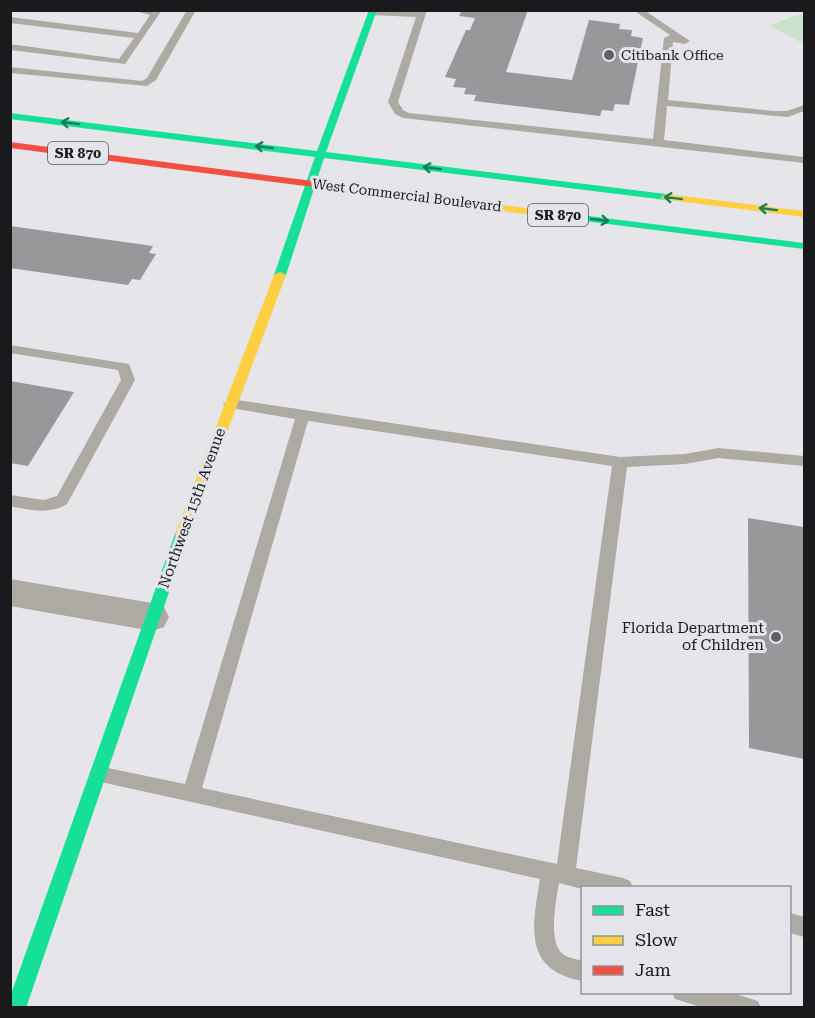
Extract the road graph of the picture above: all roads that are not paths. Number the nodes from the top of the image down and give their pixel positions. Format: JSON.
{"nodes":[{"id":1,"x":16,"y":10,"type":"edge"},
{"id":2,"x":136,"y":10,"type":"edge"},
{"id":3,"x":192,"y":10,"type":"edge"},
{"id":4,"x":637,"y":10,"type":"edge"},
{"id":5,"x":372,"y":11,"type":"edge"},
{"id":6,"x":158,"y":12,"type":"edge"},
{"id":7,"x":422,"y":13,"type":"edge"},
{"id":8,"x":10,"y":18,"type":"edge"},
{"id":9,"x":141,"y":36,"type":"junction"},
{"id":10,"x":10,"y":47,"type":"edge"},
{"id":11,"x":10,"y":70,"type":"edge"},
{"id":12,"x":662,"y":102,"type":"junction"},
{"id":13,"x":804,"y":108,"type":"edge"},
{"id":14,"x":10,"y":116,"type":"edge"},
{"id":15,"x":658,"y":143,"type":"junction"},
{"id":16,"x":10,"y":145,"type":"edge"},
{"id":17,"x":322,"y":154,"type":"junction"},
{"id":18,"x":804,"y":160,"type":"edge"},
{"id":19,"x":312,"y":183,"type":"junction"},
{"id":20,"x":804,"y":214,"type":"edge"},
{"id":21,"x":804,"y":246,"type":"edge"},
{"id":22,"x":10,"y":349,"type":"edge"},
{"id":23,"x":230,"y":404,"type":"junction"},
{"id":24,"x":303,"y":415,"type":"junction"},
{"id":25,"x":804,"y":461,"type":"edge"},
{"id":26,"x":620,"y":462,"type":"junction"},
{"id":27,"x":10,"y":500,"type":"edge"},
{"id":28,"x":10,"y":592,"type":"edge"},
{"id":29,"x":152,"y":617,"type":"junction"},
{"id":30,"x":98,"y":774,"type":"junction"},
{"id":31,"x":191,"y":794,"type":"junction"},
{"id":32,"x":558,"y":874,"type":"junction"},
{"id":33,"x":614,"y":886,"type":"edge"},
{"id":34,"x":581,"y":971,"type":"edge"},
{"id":35,"x":687,"y":994,"type":"edge"},
{"id":36,"x":16,"y":1008,"type":"edge"},
{"id":37,"x":751,"y":1008,"type":"edge"}],
"edges":[{"from":1,"to":8,"type":"lane"},
{"from":2,"to":6,"type":"lane"},
{"from":3,"to":11,"type":"lane"},
{"from":4,"to":12,"type":"lane"},
{"from":5,"to":7,"type":"lane"},
{"from":5,"to":17,"type":"main road","name":"Northwest 15th Avenue"},
{"from":6,"to":9,"type":"lane"},
{"from":7,"to":15,"type":"lane"},
{"from":8,"to":9,"type":"lane"},
{"from":9,"to":10,"type":"lane"},
{"from":12,"to":13,"type":"lane"},
{"from":12,"to":15,"type":"lane"},
{"from":17,"to":14,"type":"main road","name":"West Commercial Boulevard","number":"SR 870","one_way":true},
{"from":15,"to":18,"type":"lane"},
{"from":16,"to":19,"type":"main road","name":"West Commercial Boulevard","number":"SR 870"},
{"from":17,"to":19,"type":"main road","name":"Northwest 15th Avenue"},
{"from":20,"to":17,"type":"main road","name":"West Commercial Boulevard","number":"SR 870","one_way":true},
{"from":19,"to":21,"type":"main road","name":"West Commercial Boulevard","number":"SR 870","one_way":true},
{"from":19,"to":23,"type":"main road","name":"Northwest 15th Avenue"},
{"from":22,"to":27,"type":"lane"},
{"from":23,"to":24,"type":"lane"},
{"from":23,"to":29,"type":"main road","name":"Northwest 15th Avenue"},
{"from":24,"to":26,"type":"lane"},
{"from":24,"to":31,"type":"lane"},
{"from":25,"to":26,"type":"lane"},
{"from":26,"to":32,"type":"lane"},
{"from":28,"to":29,"type":"street"},
{"from":29,"to":30,"type":"main road","name":"Northwest 15th Avenue"},
{"from":30,"to":31,"type":"lane"},
{"from":30,"to":36,"type":"main road","name":"Northwest 15th Avenue"},
{"from":31,"to":32,"type":"lane"},
{"from":32,"to":33,"type":"lane"},
{"from":32,"to":34,"type":"lane"},
{"from":35,"to":37,"type":"lane"}]}
